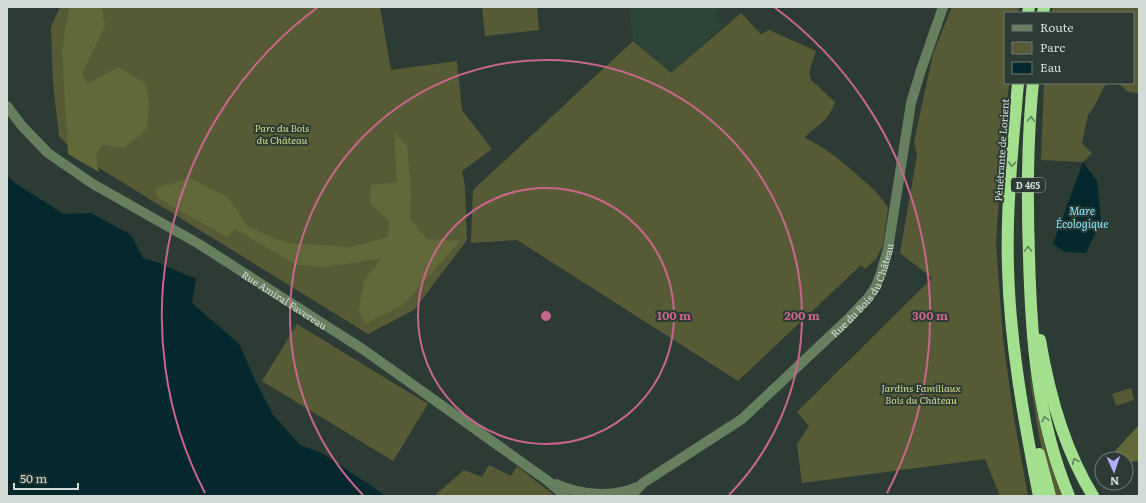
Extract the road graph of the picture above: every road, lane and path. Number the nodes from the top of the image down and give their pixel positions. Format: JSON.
{"nodes":[{"id":1,"x":943,"y":7,"type":"edge"},
{"id":2,"x":1018,"y":84,"type":"edge"},
{"id":3,"x":1033,"y":84,"type":"edge"},
{"id":4,"x":7,"y":106,"type":"edge"},
{"id":5,"x":1008,"y":219,"type":"junction"},
{"id":6,"x":1030,"y":288,"type":"junction"},
{"id":7,"x":548,"y":481,"type":"junction"},
{"id":8,"x":641,"y":485,"type":"junction"},
{"id":9,"x":603,"y":495,"type":"edge"},
{"id":10,"x":565,"y":496,"type":"edge"},
{"id":11,"x":631,"y":496,"type":"edge"},
{"id":12,"x":634,"y":496,"type":"edge"},
{"id":13,"x":1039,"y":496,"type":"edge"},
{"id":14,"x":1050,"y":496,"type":"edge"},
{"id":15,"x":1069,"y":496,"type":"edge"},
{"id":16,"x":1092,"y":496,"type":"edge"}],
"edges":[{"from":1,"to":8,"type":"street","name":"Rue du Bois du Château"},
{"from":2,"to":5,"type":"highway","name":"Pénétrante de Lorient","number":"D 465","one_way":true},
{"from":6,"to":3,"type":"highway","number":"D 465","one_way":true},
{"from":4,"to":7,"type":"street","name":"Rue Amiral Favereau"},
{"from":5,"to":13,"type":"highway"},
{"from":5,"to":14,"type":"highway"},
{"from":15,"to":6,"type":"highway","one_way":true},
{"from":16,"to":6,"type":"highway","one_way":true},
{"from":7,"to":9,"type":"street","name":"Rue du Bois du Château"},
{"from":7,"to":10,"type":"street","name":"Rue Amiral Favereau"},
{"from":8,"to":9,"type":"street","name":"Rue du Bois du Château"},
{"from":8,"to":11,"type":"street","name":"Rue du Bois du Château"},
{"from":8,"to":12,"type":"street","name":"Rue du Bois du Château"}]}
